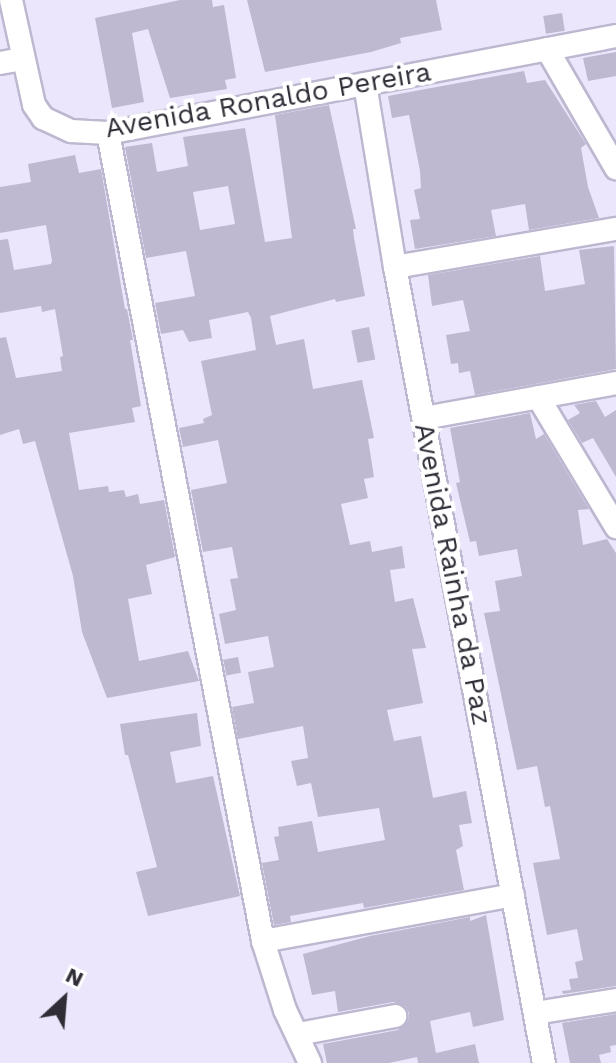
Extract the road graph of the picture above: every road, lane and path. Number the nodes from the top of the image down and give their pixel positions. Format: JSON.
{"nodes":[{"id":1,"x":11,"y":0,"type":"edge"},
{"id":2,"x":616,"y":36,"type":"edge"},
{"id":3,"x":547,"y":49,"type":"junction"},
{"id":4,"x":11,"y":61,"type":"edge"},
{"id":5,"x":365,"y":84,"type":"junction"},
{"id":6,"x":108,"y":133,"type":"junction"},
{"id":7,"x":616,"y":168,"type":"edge"},
{"id":8,"x":616,"y":229,"type":"edge"},
{"id":9,"x":395,"y":267,"type":"junction"},
{"id":10,"x":616,"y":383,"type":"edge"},
{"id":11,"x":538,"y":397,"type":"junction"},
{"id":12,"x":424,"y":418,"type":"junction"},
{"id":13,"x":616,"y":527,"type":"edge"},
{"id":14,"x":513,"y":895,"type":"junction"},
{"id":15,"x":263,"y":941,"type":"junction"},
{"id":16,"x":616,"y":1000,"type":"edge"},
{"id":17,"x":535,"y":1013,"type":"junction"},
{"id":18,"x":395,"y":1016,"type":"dead end"},
{"id":19,"x":298,"y":1034,"type":"junction"},
{"id":20,"x":310,"y":1063,"type":"edge"},
{"id":21,"x":544,"y":1063,"type":"edge"}],
"edges":[{"from":1,"to":4,"type":"street","name":"Avenida Ronaldo Pereira"},
{"from":2,"to":3,"type":"street","name":"Avenida Ronaldo Pereira"},
{"from":3,"to":5,"type":"street","name":"Avenida Ronaldo Pereira"},
{"from":3,"to":7,"type":"street"},
{"from":4,"to":6,"type":"street","name":"Avenida Ronaldo Pereira"},
{"from":5,"to":6,"type":"street","name":"Avenida Ronaldo Pereira"},
{"from":5,"to":9,"type":"street","name":"Avenida Rainha da Paz"},
{"from":6,"to":15,"type":"street"},
{"from":8,"to":9,"type":"street"},
{"from":9,"to":12,"type":"street","name":"Avenida Rainha da Paz"},
{"from":10,"to":11,"type":"street"},
{"from":11,"to":12,"type":"street"},
{"from":11,"to":13,"type":"street"},
{"from":12,"to":14,"type":"street","name":"Avenida Rainha da Paz"},
{"from":14,"to":15,"type":"street"},
{"from":14,"to":17,"type":"street","name":"Avenida Rainha da Paz"},
{"from":15,"to":19,"type":"street"},
{"from":16,"to":17,"type":"street"},
{"from":17,"to":21,"type":"street","name":"Avenida Rainha da Paz"},
{"from":18,"to":19,"type":"street"},
{"from":19,"to":20,"type":"street"}]}
